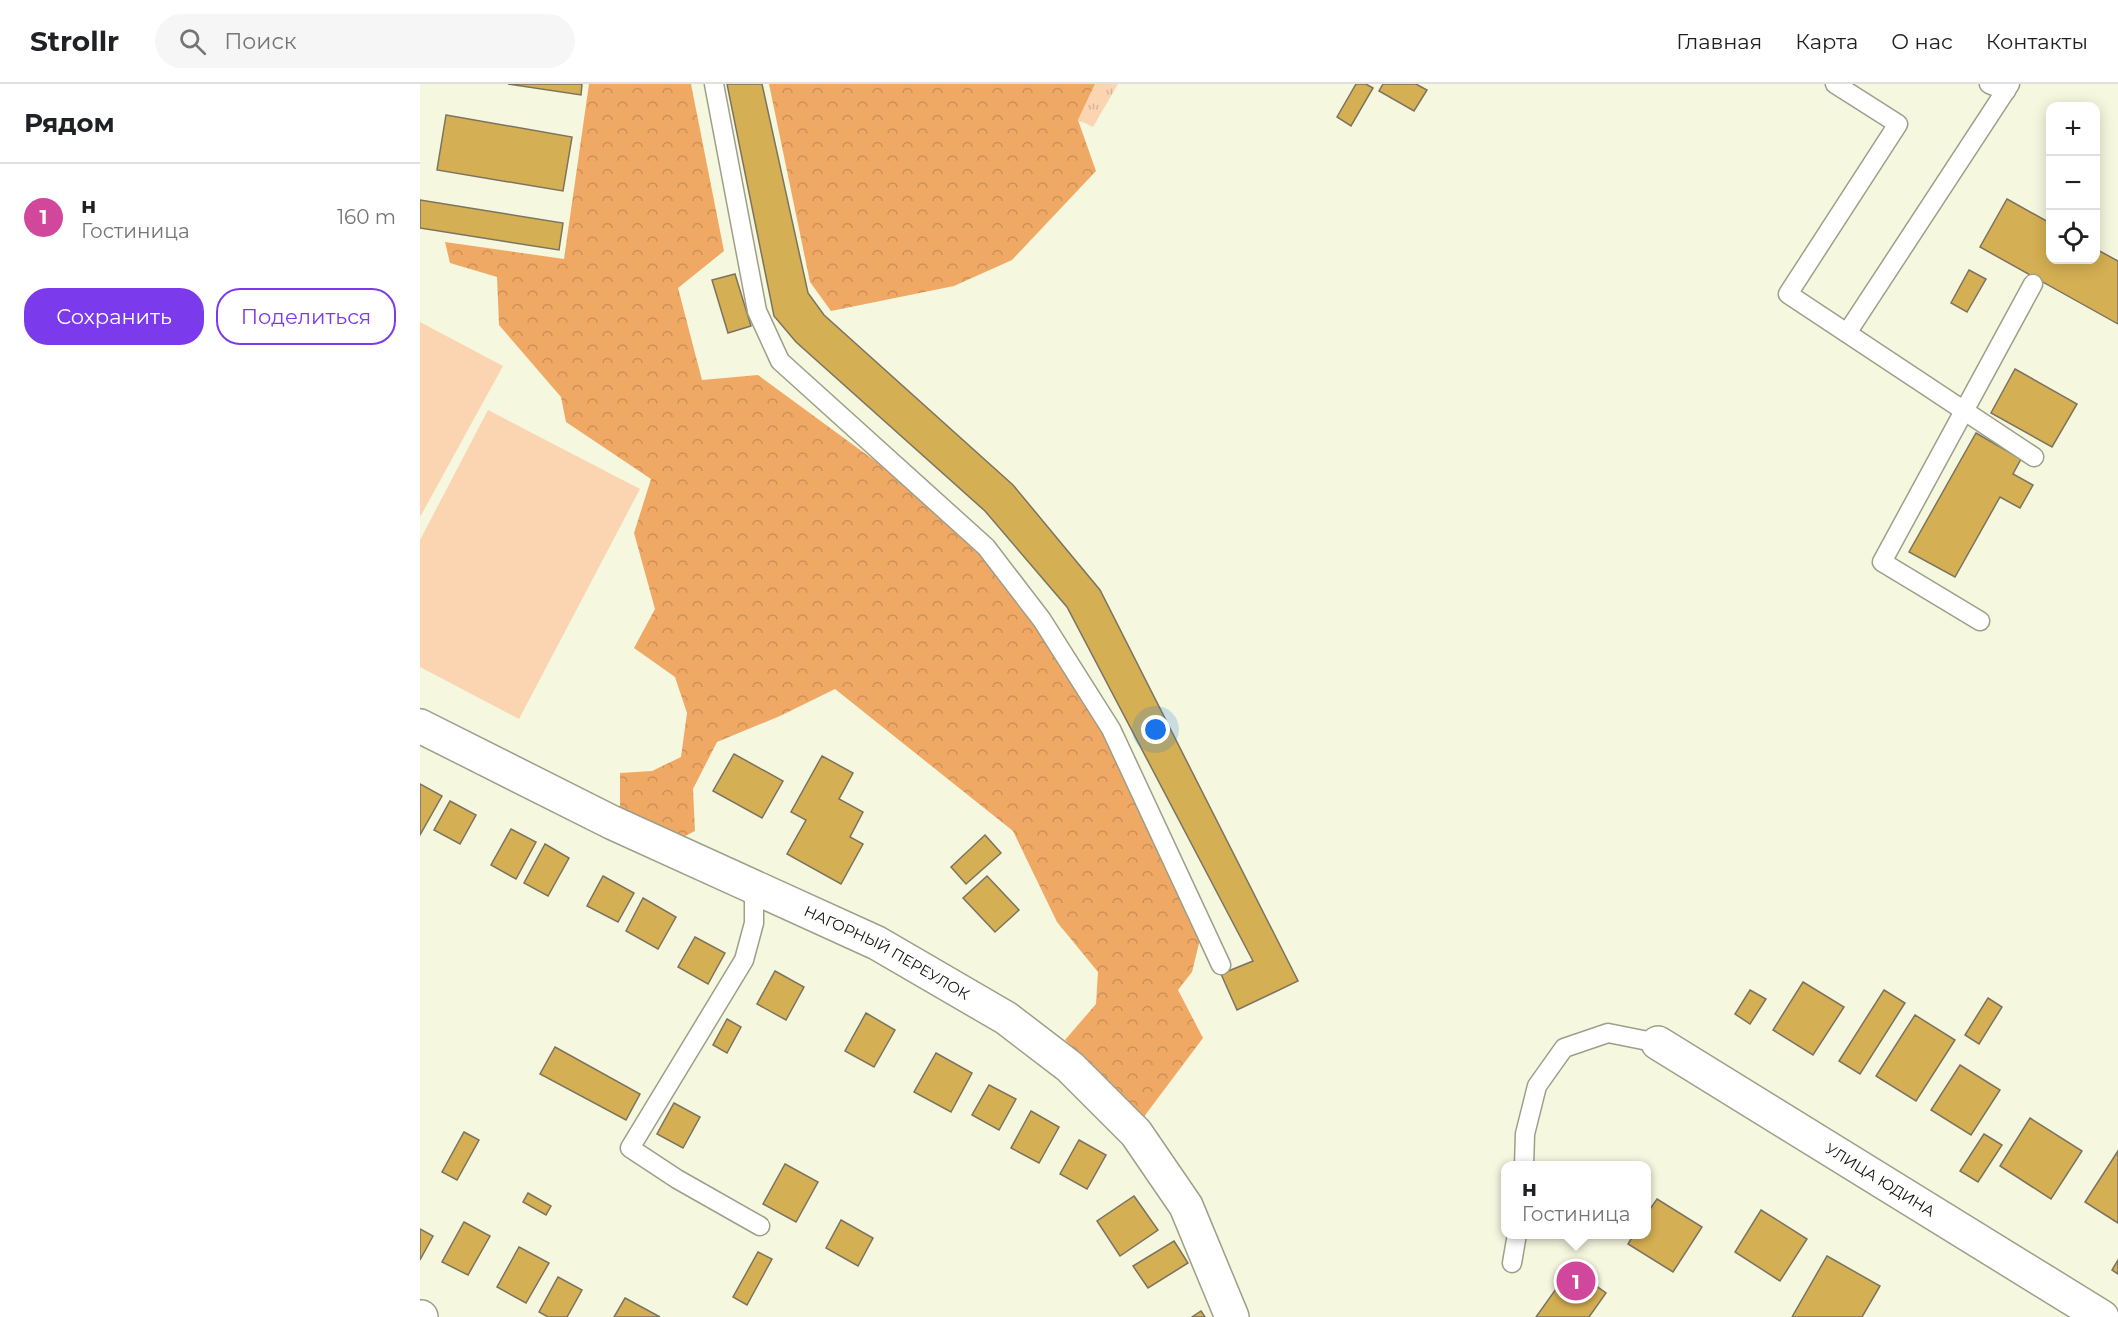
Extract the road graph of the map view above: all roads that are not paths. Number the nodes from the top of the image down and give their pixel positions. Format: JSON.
{"nodes":[{"id":1,"x":714,"y":84,"type":"edge"},
{"id":2,"x":1835,"y":84,"type":"edge"},
{"id":3,"x":1989,"y":84,"type":"edge"},
{"id":4,"x":2008,"y":87,"type":"edge"},
{"id":5,"x":2033,"y":284,"type":"dead end"},
{"id":6,"x":1847,"y":333,"type":"junction"},
{"id":7,"x":1965,"y":411,"type":"junction"},
{"id":8,"x":2034,"y":457,"type":"dead end"},
{"id":9,"x":1980,"y":621,"type":"dead end"},
{"id":10,"x":420,"y":726,"type":"edge"},
{"id":11,"x":754,"y":887,"type":"junction"},
{"id":12,"x":1221,"y":965,"type":"dead end"},
{"id":13,"x":1658,"y":1043,"type":"joint"},
{"id":14,"x":1524,"y":1161,"type":"edge"},
{"id":15,"x":760,"y":1226,"type":"dead end"},
{"id":16,"x":1516,"y":1239,"type":"edge"},
{"id":17,"x":1512,"y":1263,"type":"dead end"},
{"id":18,"x":1232,"y":1317,"type":"edge"},
{"id":19,"x":2102,"y":1317,"type":"edge"}],
"edges":[{"from":1,"to":12,"type":"lane"},
{"from":2,"to":6,"type":"lane"},
{"from":3,"to":4,"type":"lane"},
{"from":4,"to":6,"type":"lane"},
{"from":5,"to":7,"type":"lane"},
{"from":6,"to":7,"type":"lane"},
{"from":7,"to":8,"type":"lane"},
{"from":7,"to":9,"type":"lane"},
{"from":10,"to":11,"type":"street","name":"НАГОРНЫЙ ПЕРЕУЛОК"},
{"from":11,"to":15,"type":"lane"},
{"from":11,"to":18,"type":"street","name":"НАГОРНЫЙ ПЕРЕУЛОК"},
{"from":13,"to":14,"type":"lane"},
{"from":13,"to":19,"type":"street","name":"УЛИЦА ЮДИНА"},
{"from":16,"to":17,"type":"lane"}]}
